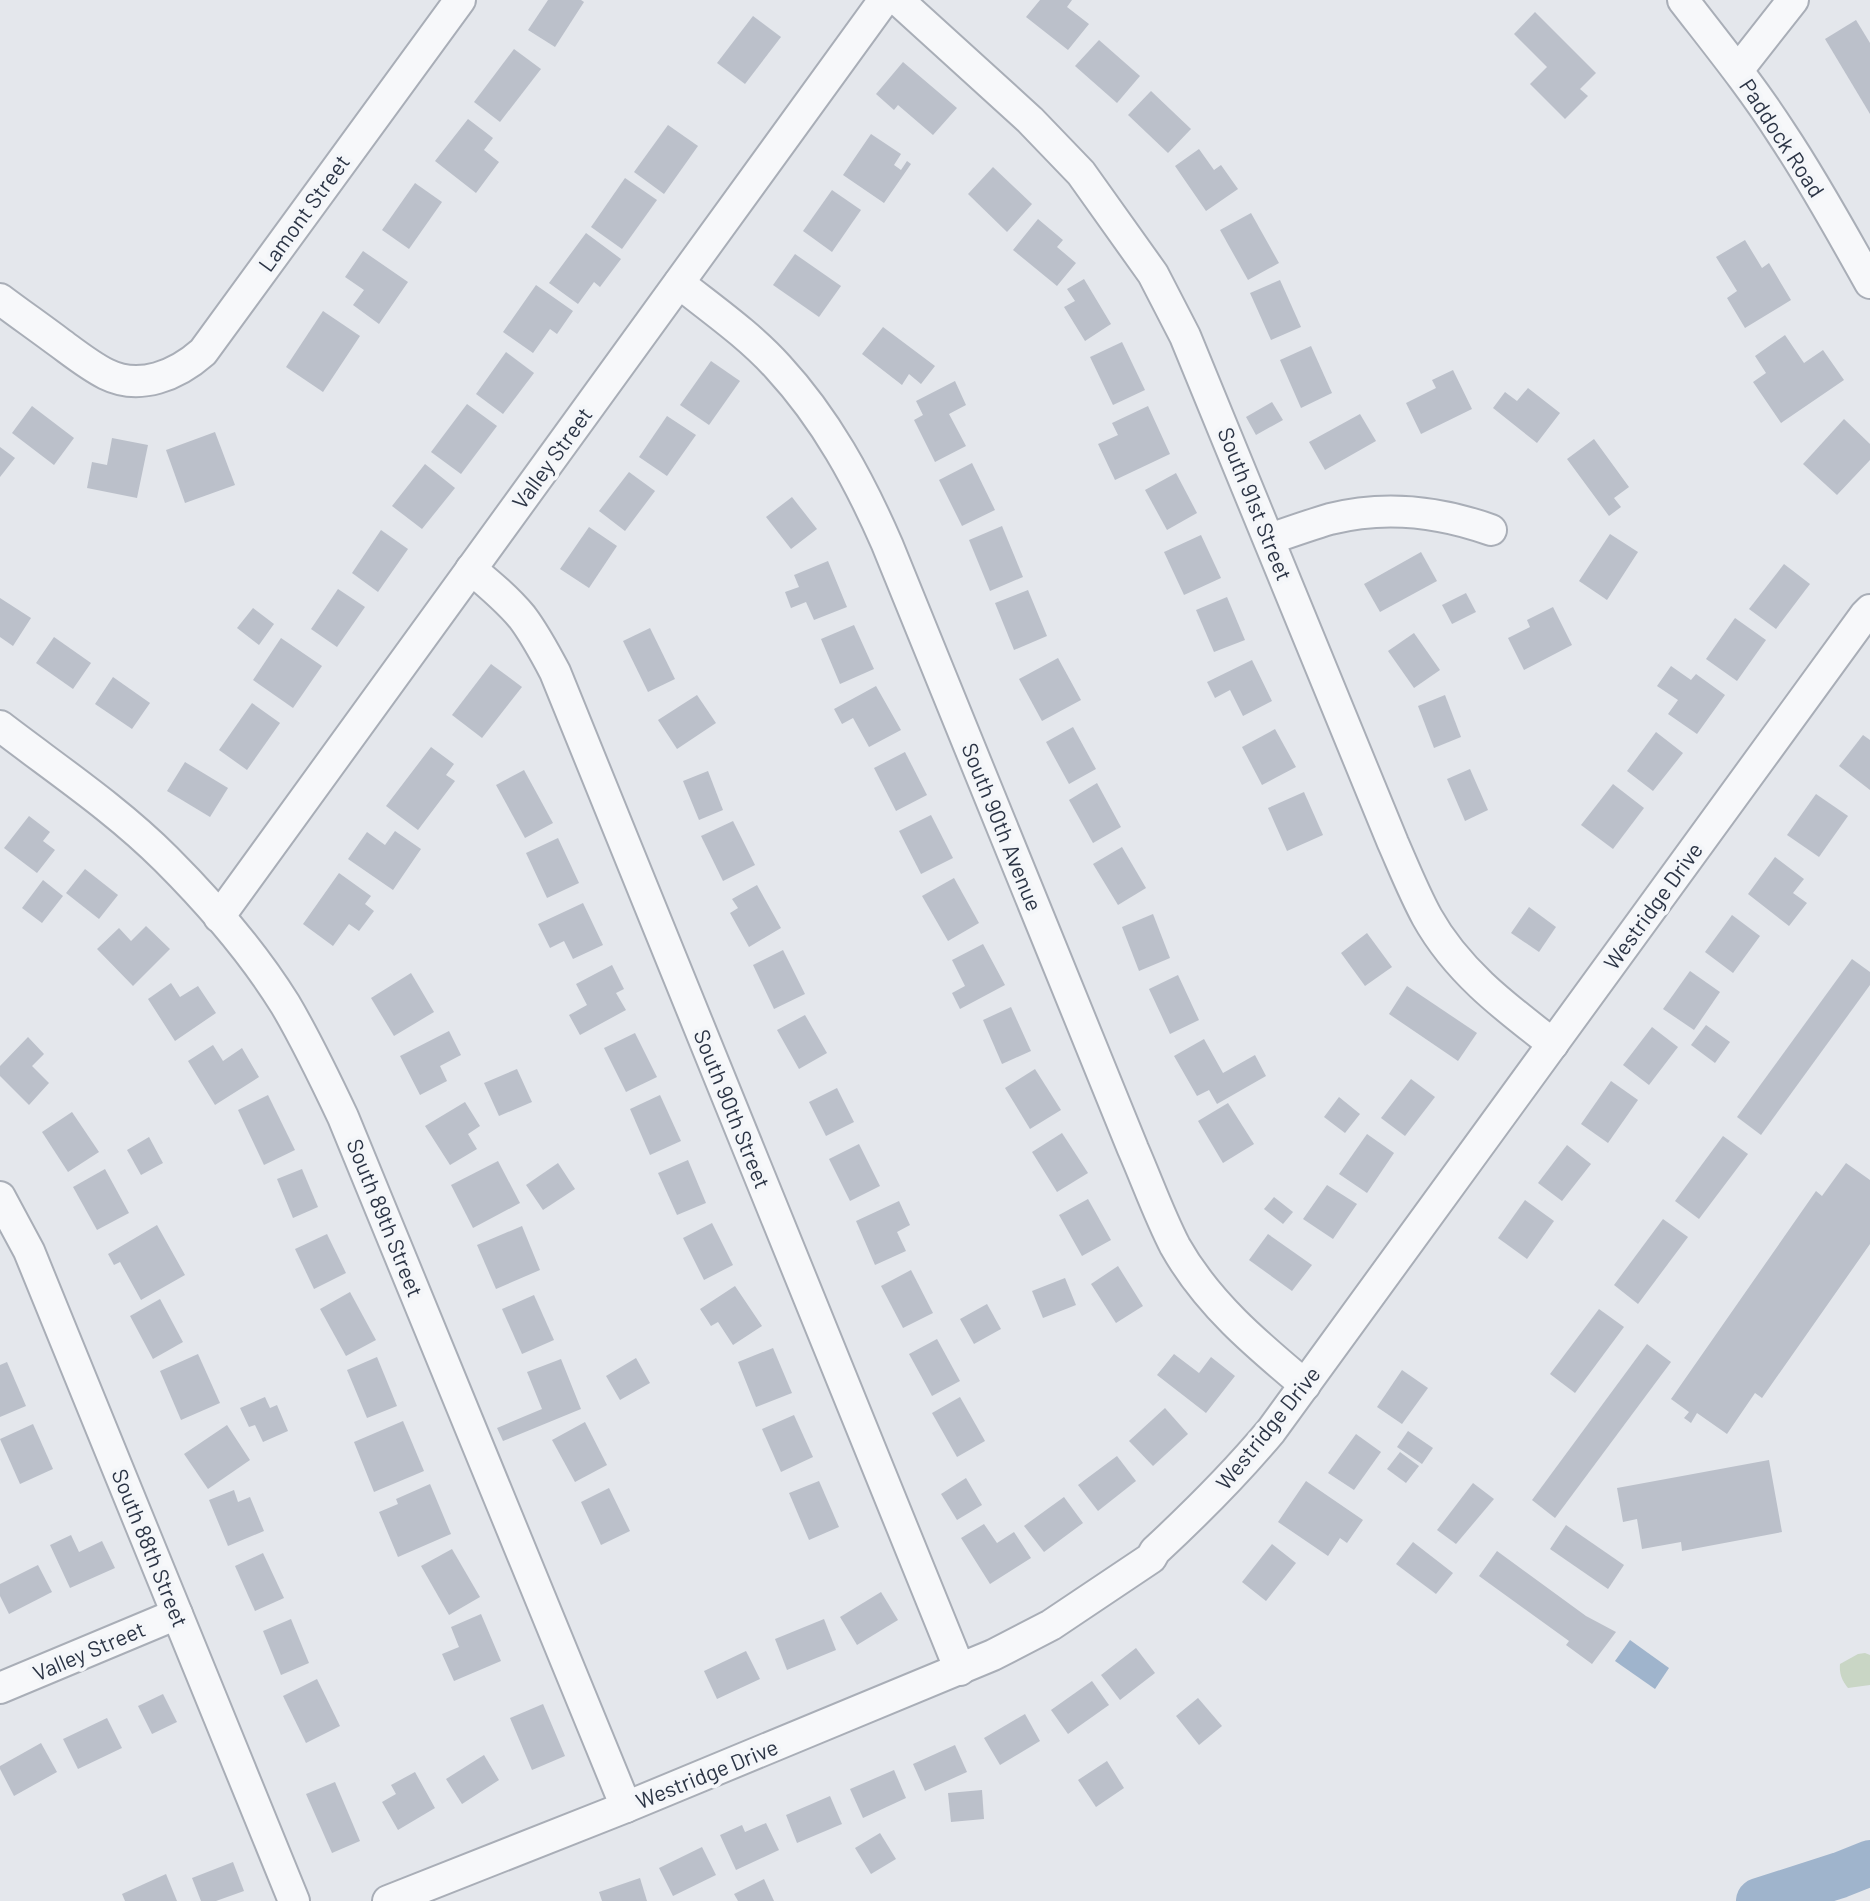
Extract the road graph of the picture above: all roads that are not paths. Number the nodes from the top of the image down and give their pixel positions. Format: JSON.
{"nodes":[{"id":1,"x":884,"y":0,"type":"edge"},
{"id":2,"x":898,"y":0,"type":"edge"},
{"id":3,"x":1683,"y":0,"type":"edge"},
{"id":4,"x":1793,"y":0,"type":"edge"},
{"id":5,"x":450,"y":3,"type":"edge"},
{"id":6,"x":1738,"y":70,"type":"junction"},
{"id":7,"x":679,"y":283,"type":"junction"},
{"id":8,"x":1870,"y":283,"type":"edge"},
{"id":9,"x":0,"y":299,"type":"edge"},
{"id":10,"x":1491,"y":530,"type":"dead end"},
{"id":11,"x":1270,"y":539,"type":"junction"},
{"id":12,"x":471,"y":569,"type":"junction"},
{"id":13,"x":1870,"y":610,"type":"edge"},
{"id":14,"x":0,"y":726,"type":"edge"},
{"id":15,"x":219,"y":917,"type":"junction"},
{"id":16,"x":1553,"y":1044,"type":"junction"},
{"id":17,"x":0,"y":1197,"type":"edge"},
{"id":18,"x":1305,"y":1385,"type":"junction"},
{"id":19,"x":177,"y":1614,"type":"junction"},
{"id":20,"x":960,"y":1670,"type":"junction"},
{"id":21,"x":0,"y":1688,"type":"edge"},
{"id":22,"x":626,"y":1807,"type":"junction"},
{"id":23,"x":294,"y":1901,"type":"edge"},
{"id":24,"x":388,"y":1901,"type":"edge"}],
"edges":[{"from":1,"to":7,"type":"street","name":"Valley Street"},
{"from":2,"to":11,"type":"street","name":"South 91st Street"},
{"from":3,"to":6,"type":"street","name":"Paddock Road"},
{"from":4,"to":6,"type":"street"},
{"from":5,"to":9,"type":"street","name":"Lamont Street"},
{"from":6,"to":8,"type":"street","name":"Paddock Road"},
{"from":7,"to":12,"type":"street","name":"Valley Street"},
{"from":7,"to":18,"type":"street","name":"South 90th Avenue"},
{"from":10,"to":11,"type":"street"},
{"from":11,"to":16,"type":"street","name":"South 91st Street"},
{"from":12,"to":15,"type":"street","name":"Valley Street"},
{"from":12,"to":20,"type":"street","name":"South 90th Street"},
{"from":13,"to":16,"type":"street","name":"Westridge Drive"},
{"from":14,"to":15,"type":"street","name":"South 89th Street"},
{"from":15,"to":22,"type":"street","name":"South 89th Street"},
{"from":16,"to":18,"type":"street","name":"Westridge Drive"},
{"from":17,"to":19,"type":"street","name":"South 88th Street"},
{"from":18,"to":20,"type":"street","name":"Westridge Drive"},
{"from":19,"to":21,"type":"street","name":"Valley Street"},
{"from":19,"to":23,"type":"street","name":"South 88th Street"},
{"from":20,"to":22,"type":"street","name":"Westridge Drive"},
{"from":22,"to":24,"type":"street","name":"Westridge Drive"}]}
